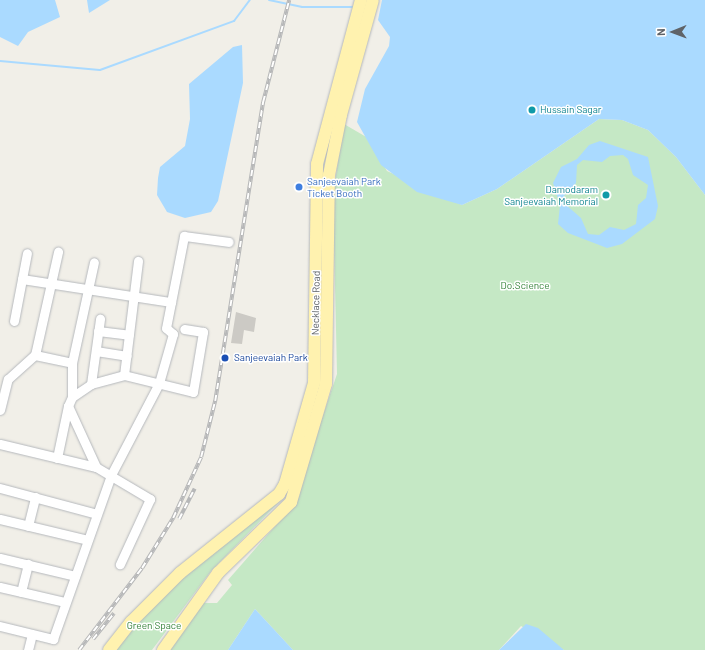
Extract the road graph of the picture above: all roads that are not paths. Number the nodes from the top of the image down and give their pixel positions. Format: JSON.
{"nodes":[{"id":1,"x":361,"y":0,"type":"edge"},
{"id":2,"x":373,"y":0,"type":"edge"},
{"id":3,"x":361,"y":20,"type":"junction"},
{"id":4,"x":316,"y":172,"type":"junction"},
{"id":5,"x":329,"y":175,"type":"junction"},
{"id":6,"x":229,"y":242,"type":"dead end"},
{"id":7,"x":58,"y":252,"type":"dead end"},
{"id":8,"x":27,"y":253,"type":"dead end"},
{"id":9,"x":138,"y":261,"type":"dead end"},
{"id":10,"x":94,"y":262,"type":"dead end"},
{"id":11,"x":22,"y":279,"type":"junction"},
{"id":12,"x":50,"y":283,"type":"junction"},
{"id":13,"x":88,"y":291,"type":"junction"},
{"id":14,"x":134,"y":299,"type":"junction"},
{"id":15,"x":171,"y":302,"type":"junction"},
{"id":16,"x":100,"y":319,"type":"dead end"},
{"id":17,"x":14,"y":321,"type":"dead end"},
{"id":18,"x":184,"y":329,"type":"dead end"},
{"id":19,"x":98,"y":331,"type":"junction"},
{"id":20,"x":129,"y":335,"type":"junction"},
{"id":21,"x":96,"y":351,"type":"junction"},
{"id":22,"x":35,"y":355,"type":"junction"},
{"id":23,"x":127,"y":356,"type":"junction"},
{"id":24,"x":72,"y":363,"type":"junction"},
{"id":25,"x":124,"y":375,"type":"junction"},
{"id":26,"x":159,"y":383,"type":"junction"},
{"id":27,"x":314,"y":383,"type":"junction"},
{"id":28,"x":91,"y":384,"type":"junction"},
{"id":29,"x":326,"y":384,"type":"junction"},
{"id":30,"x":72,"y":397,"type":"junction"},
{"id":31,"x":68,"y":406,"type":"junction"},
{"id":32,"x":0,"y":410,"type":"edge"},
{"id":33,"x":0,"y":444,"type":"edge"},
{"id":34,"x":57,"y":458,"type":"junction"},
{"id":35,"x":96,"y":468,"type":"junction"},
{"id":36,"x":111,"y":475,"type":"junction"},
{"id":37,"x":0,"y":488,"type":"edge"},
{"id":38,"x":279,"y":494,"type":"junction"},
{"id":39,"x":35,"y":497,"type":"junction"},
{"id":40,"x":291,"y":502,"type":"junction"},
{"id":41,"x":97,"y":514,"type":"junction"},
{"id":42,"x":0,"y":519,"type":"edge"},
{"id":43,"x":28,"y":526,"type":"junction"},
{"id":44,"x":88,"y":540,"type":"junction"},
{"id":45,"x":0,"y":558,"type":"edge"},
{"id":46,"x":28,"y":564,"type":"junction"},
{"id":47,"x":120,"y":564,"type":"dead end"},
{"id":48,"x":75,"y":576,"type":"junction"},
{"id":49,"x":0,"y":587,"type":"edge"},
{"id":50,"x":21,"y":592,"type":"junction"},
{"id":51,"x":65,"y":602,"type":"junction"},
{"id":52,"x":0,"y":626,"type":"edge"},
{"id":53,"x":32,"y":634,"type":"junction"},
{"id":54,"x":28,"y":650,"type":"edge"},
{"id":55,"x":109,"y":650,"type":"edge"},
{"id":56,"x":163,"y":650,"type":"edge"}],
"edges":[{"from":1,"to":3,"type":"main road","name":"Necklace Road"},
{"from":2,"to":3,"type":"main road","name":"Necklace Road"},
{"from":3,"to":4,"type":"main road","name":"Necklace Road"},
{"from":3,"to":5,"type":"main road","name":"Necklace Road"},
{"from":4,"to":5,"type":"main road"},
{"from":4,"to":27,"type":"main road","name":"Necklace Road"},
{"from":5,"to":29,"type":"main road","name":"Necklace Road"},
{"from":6,"to":15,"type":"street"},
{"from":7,"to":12,"type":"street"},
{"from":8,"to":11,"type":"street"},
{"from":9,"to":14,"type":"street"},
{"from":10,"to":13,"type":"street"},
{"from":11,"to":12,"type":"street"},
{"from":11,"to":17,"type":"street"},
{"from":12,"to":13,"type":"street"},
{"from":12,"to":22,"type":"street"},
{"from":13,"to":14,"type":"street"},
{"from":13,"to":24,"type":"street"},
{"from":14,"to":15,"type":"street"},
{"from":14,"to":20,"type":"street"},
{"from":15,"to":26,"type":"street"},
{"from":16,"to":19,"type":"street"},
{"from":18,"to":26,"type":"street"},
{"from":19,"to":20,"type":"street"},
{"from":19,"to":21,"type":"street"},
{"from":20,"to":23,"type":"street"},
{"from":21,"to":23,"type":"street"},
{"from":21,"to":28,"type":"street"},
{"from":22,"to":24,"type":"street"},
{"from":22,"to":32,"type":"street"},
{"from":23,"to":25,"type":"street"},
{"from":24,"to":30,"type":"street"},
{"from":25,"to":26,"type":"street"},
{"from":25,"to":28,"type":"street"},
{"from":26,"to":36,"type":"street"},
{"from":27,"to":29,"type":"main road"},
{"from":27,"to":38,"type":"main road","name":"Necklace Road"},
{"from":28,"to":30,"type":"street"},
{"from":29,"to":40,"type":"main road","name":"Necklace Road"},
{"from":30,"to":31,"type":"street"},
{"from":31,"to":34,"type":"street"},
{"from":31,"to":35,"type":"street"},
{"from":33,"to":34,"type":"street"},
{"from":34,"to":35,"type":"street"},
{"from":35,"to":36,"type":"street"},
{"from":36,"to":41,"type":"street"},
{"from":36,"to":47,"type":"street"},
{"from":37,"to":39,"type":"street"},
{"from":38,"to":40,"type":"main road"},
{"from":38,"to":55,"type":"main road"},
{"from":39,"to":41,"type":"street"},
{"from":39,"to":43,"type":"street"},
{"from":40,"to":56,"type":"main road","name":"Necklace Road"},
{"from":41,"to":44,"type":"street"},
{"from":42,"to":43,"type":"street"},
{"from":43,"to":44,"type":"street"},
{"from":44,"to":48,"type":"street"},
{"from":45,"to":46,"type":"street"},
{"from":46,"to":48,"type":"street"},
{"from":46,"to":50,"type":"street"},
{"from":48,"to":51,"type":"street"},
{"from":49,"to":50,"type":"street"},
{"from":50,"to":51,"type":"street"},
{"from":51,"to":53,"type":"street"},
{"from":52,"to":53,"type":"street"},
{"from":53,"to":54,"type":"street"}]}
